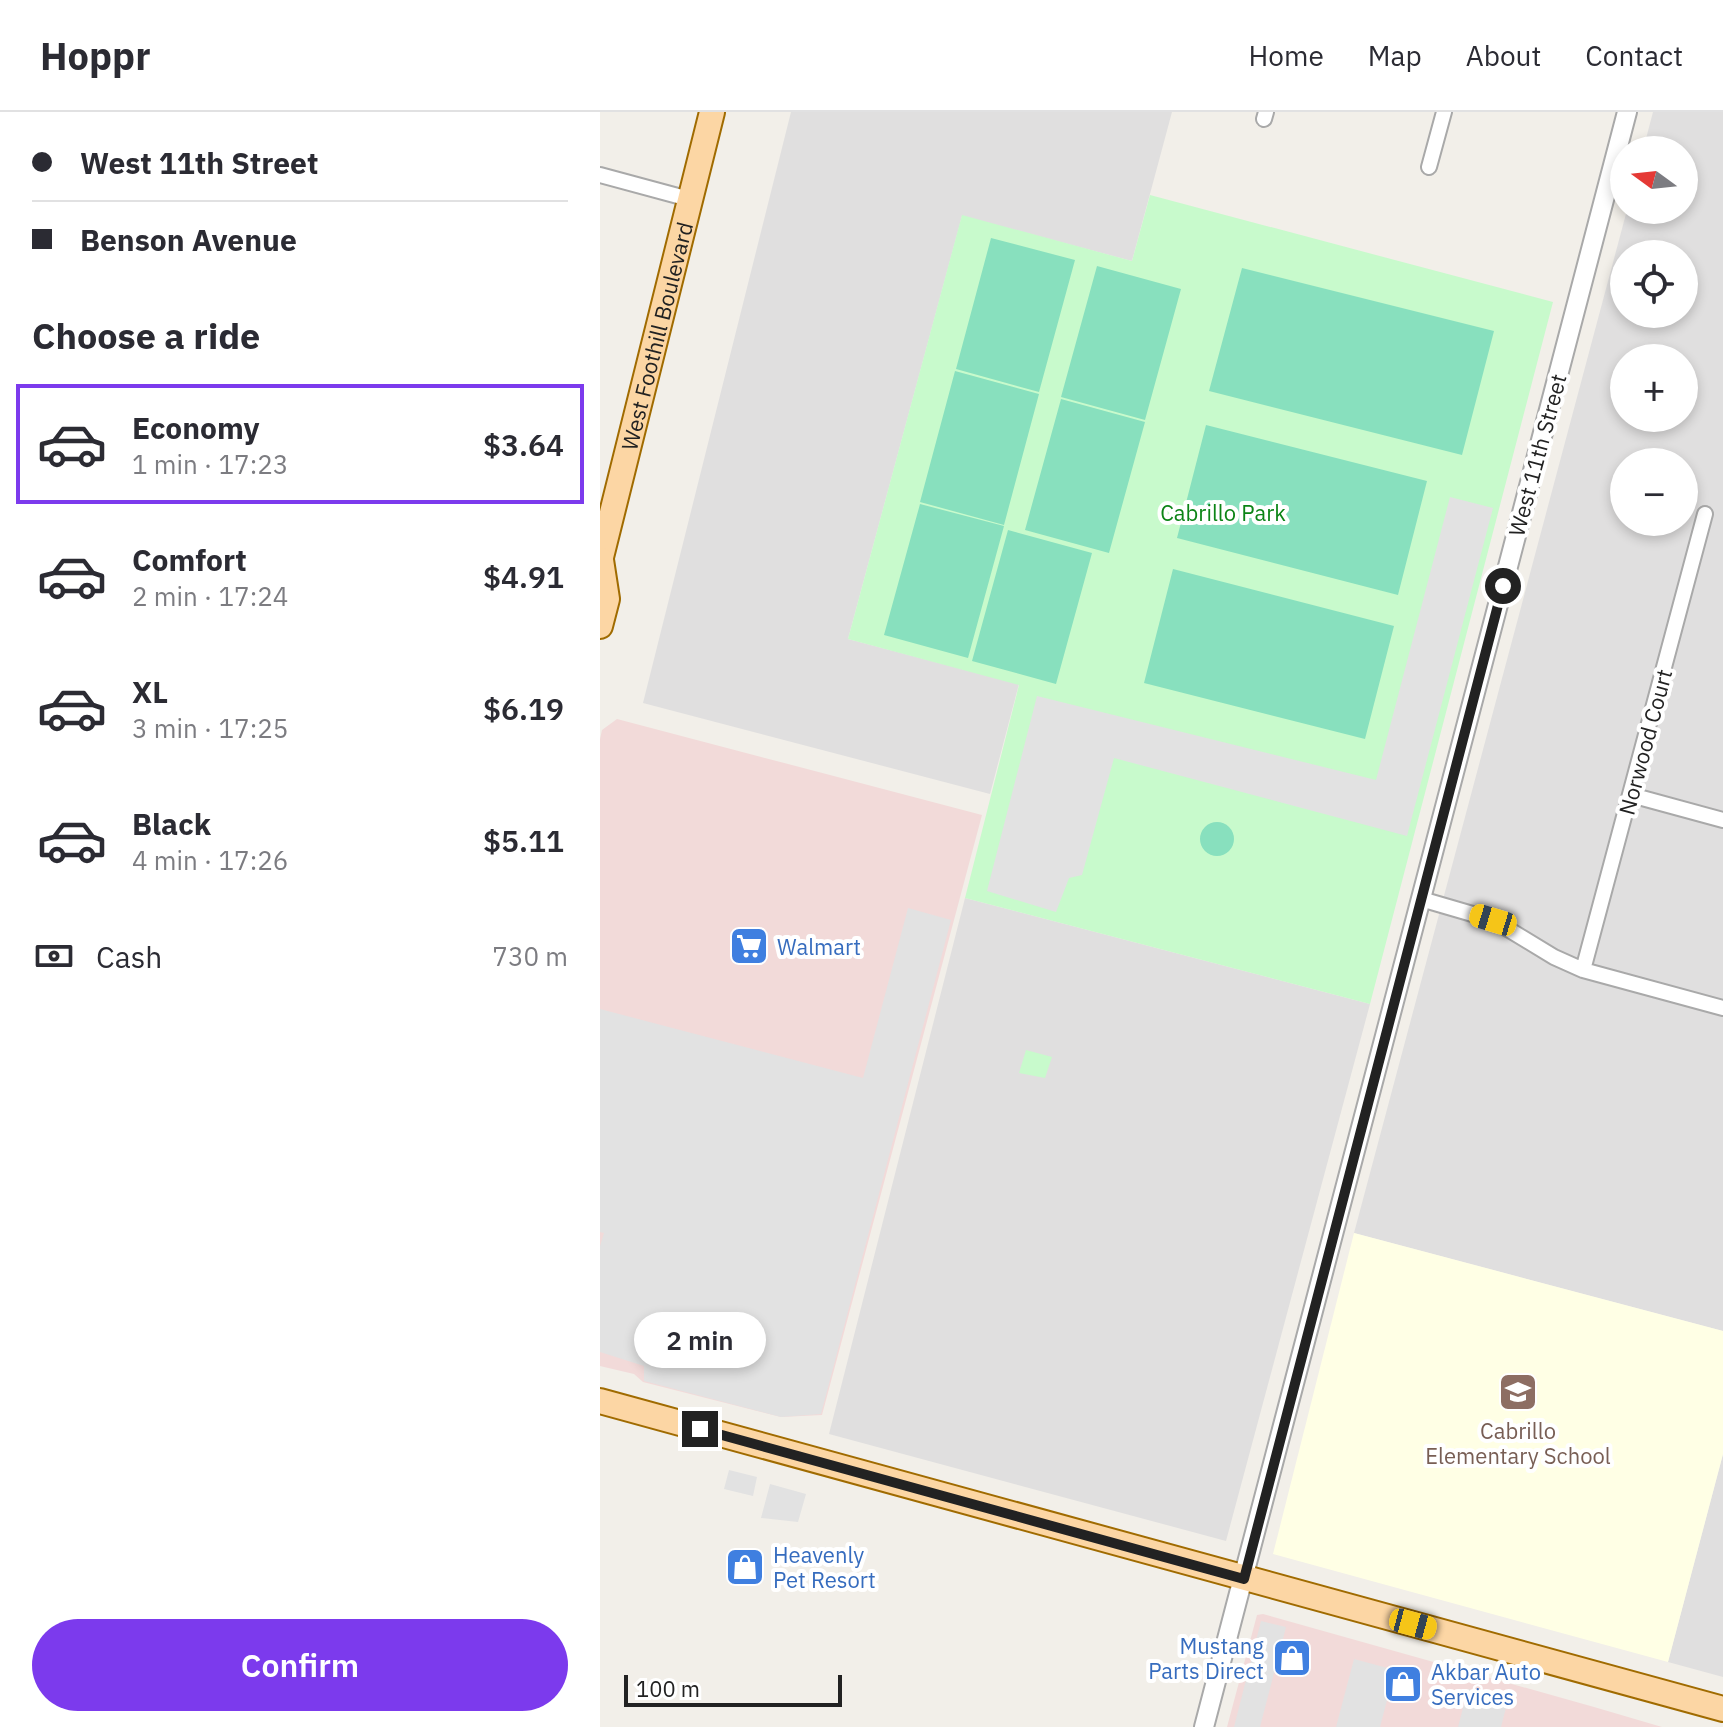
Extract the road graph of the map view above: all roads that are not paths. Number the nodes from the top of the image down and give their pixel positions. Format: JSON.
{"nodes":[{"id":1,"x":712,"y":112,"type":"edge"},
{"id":2,"x":1444,"y":112,"type":"edge"},
{"id":3,"x":1627,"y":112,"type":"edge"},
{"id":4,"x":1429,"y":167,"type":"dead end"},
{"id":5,"x":600,"y":175,"type":"edge"},
{"id":6,"x":689,"y":199,"type":"junction"},
{"id":7,"x":1705,"y":514,"type":"dead end"},
{"id":8,"x":600,"y":560,"type":"edge"},
{"id":9,"x":600,"y":626,"type":"edge"},
{"id":10,"x":1631,"y":795,"type":"junction"},
{"id":11,"x":1723,"y":820,"type":"edge"},
{"id":12,"x":1421,"y":899,"type":"junction"},
{"id":13,"x":1583,"y":970,"type":"junction"},
{"id":14,"x":1723,"y":1008,"type":"edge"},
{"id":15,"x":600,"y":1401,"type":"edge"},
{"id":16,"x":1244,"y":1579,"type":"junction"},
{"id":17,"x":1723,"y":1709,"type":"edge"},
{"id":18,"x":1204,"y":1727,"type":"edge"}],
"edges":[{"from":1,"to":6,"type":"main road","name":"West Foothill Boulevard"},
{"from":2,"to":4,"type":"street"},
{"from":3,"to":12,"type":"street","name":"West 11th Street"},
{"from":5,"to":6,"type":"street"},
{"from":6,"to":8,"type":"main road","name":"West Foothill Boulevard"},
{"from":7,"to":10,"type":"street","name":"Norwood Court"},
{"from":8,"to":9,"type":"main road","name":"West Foothill Boulevard"},
{"from":10,"to":11,"type":"street"},
{"from":10,"to":13,"type":"street","name":"Norwood Court"},
{"from":12,"to":13,"type":"street"},
{"from":12,"to":16,"type":"street","name":"West 11th Street"},
{"from":13,"to":14,"type":"street"},
{"from":15,"to":16,"type":"main road"},
{"from":16,"to":17,"type":"main road"},
{"from":16,"to":18,"type":"street","name":"West 11th Street"}]}
